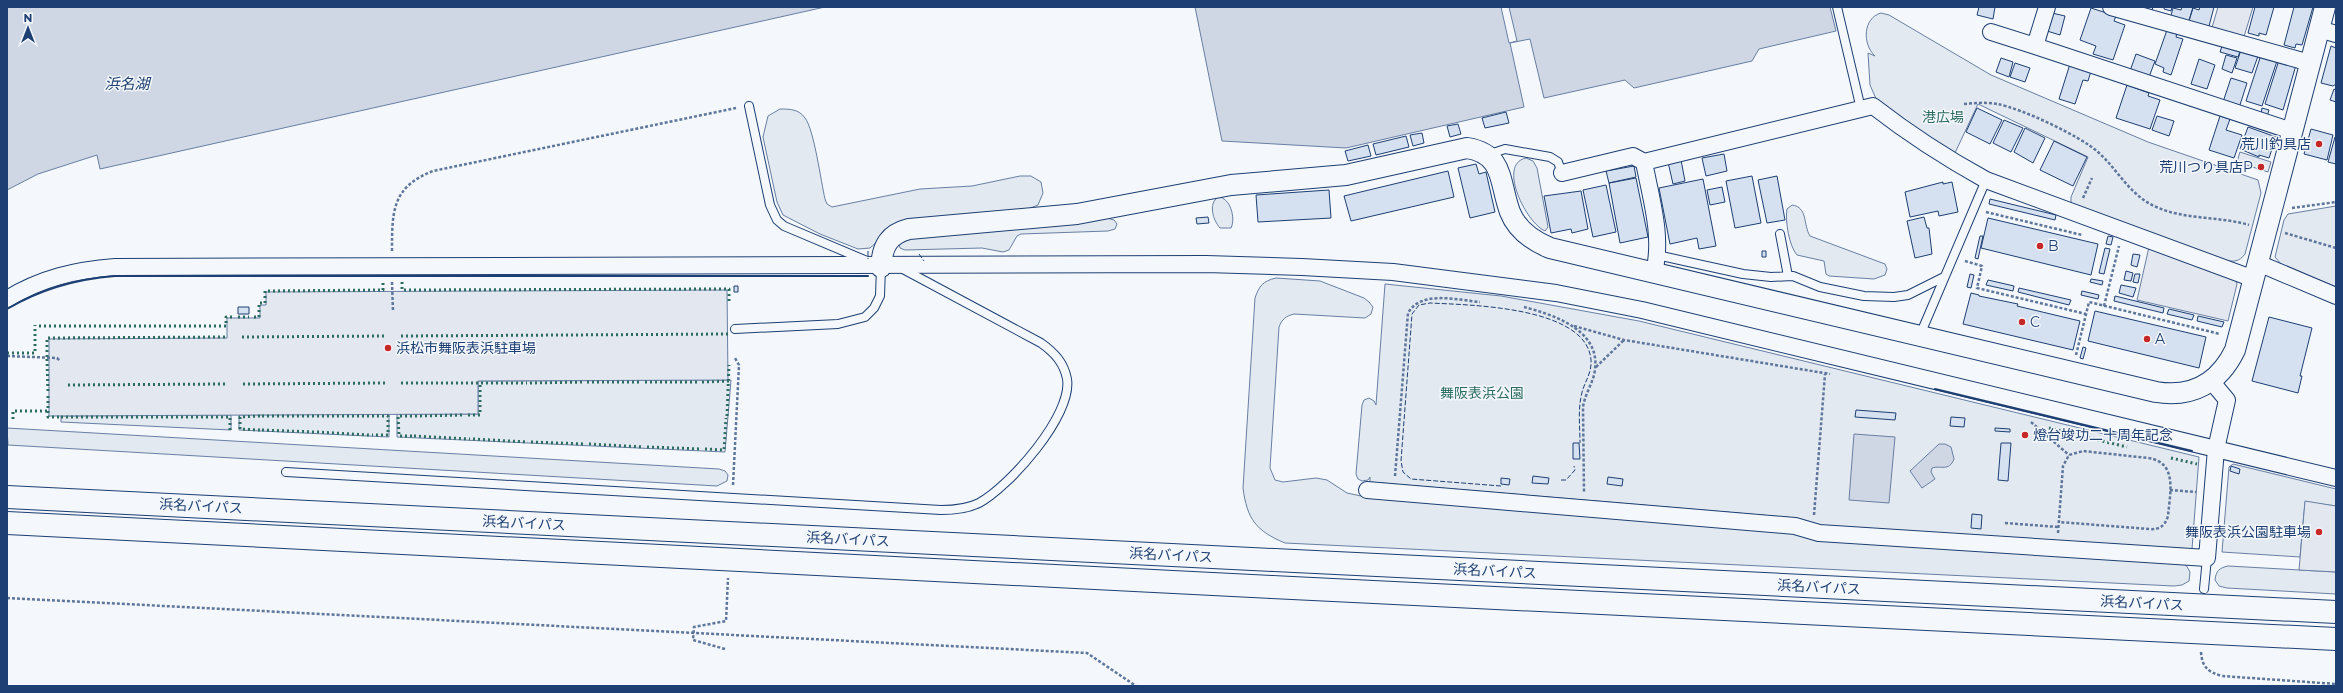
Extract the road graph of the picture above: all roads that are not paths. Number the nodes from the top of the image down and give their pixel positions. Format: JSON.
{"nodes":[{"id":1,"x":1837,"y":7,"type":"edge"},
{"id":2,"x":2046,"y":7,"type":"edge"},
{"id":3,"x":2111,"y":7,"type":"edge"},
{"id":4,"x":2325,"y":7,"type":"edge"},
{"id":5,"x":2328,"y":31,"type":"edge"},
{"id":6,"x":1991,"y":32,"type":"dead end"},
{"id":7,"x":2035,"y":46,"type":"junction"},
{"id":8,"x":2310,"y":63,"type":"junction"},
{"id":9,"x":749,"y":106,"type":"road end"},
{"id":10,"x":1861,"y":109,"type":"junction"},
{"id":11,"x":2292,"y":131,"type":"junction"},
{"id":12,"x":1490,"y":157,"type":"junction"},
{"id":13,"x":1644,"y":162,"type":"junction"},
{"id":14,"x":1562,"y":173,"type":"joint"},
{"id":15,"x":1986,"y":180,"type":"junction"},
{"id":16,"x":1780,"y":234,"type":"dead end"},
{"id":17,"x":1655,"y":264,"type":"junction"},
{"id":18,"x":890,"y":266,"type":"junction"},
{"id":19,"x":2256,"y":271,"type":"junction"},
{"id":20,"x":1788,"y":276,"type":"junction"},
{"id":21,"x":1944,"y":277,"type":"junction"},
{"id":22,"x":2336,"y":296,"type":"edge"},
{"id":23,"x":7,"y":299,"type":"edge"},
{"id":24,"x":735,"y":328,"type":"dead end"},
{"id":25,"x":1919,"y":336,"type":"junction"},
{"id":26,"x":2212,"y":382,"type":"junction"},
{"id":27,"x":2216,"y":449,"type":"junction"},
{"id":28,"x":286,"y":472,"type":"dead end"},
{"id":29,"x":2336,"y":478,"type":"edge"},
{"id":30,"x":1367,"y":490,"type":"dead end"},
{"id":31,"x":7,"y":497,"type":"edge"},
{"id":32,"x":7,"y":523,"type":"edge"},
{"id":33,"x":2207,"y":558,"type":"junction"},
{"id":34,"x":2204,"y":589,"type":"dead end"},
{"id":35,"x":2336,"y":612,"type":"edge"},
{"id":36,"x":2336,"y":638,"type":"edge"}],
"edges":[{"from":1,"to":10,"type":"lane"},
{"from":2,"to":7,"type":"street"},
{"from":3,"to":8,"type":"street"},
{"from":4,"to":5,"type":"street"},
{"from":5,"to":8,"type":"street"},
{"from":6,"to":7,"type":"street"},
{"from":7,"to":11,"type":"street"},
{"from":8,"to":11,"type":"street"},
{"from":9,"to":18,"type":"lane"},
{"from":10,"to":13,"type":"street"},
{"from":10,"to":15,"type":"street"},
{"from":11,"to":19,"type":"street"},
{"from":12,"to":14,"type":"lane"},
{"from":12,"to":17,"type":"street"},
{"from":12,"to":18,"type":"street"},
{"from":13,"to":14,"type":"street"},
{"from":13,"to":17,"type":"street"},
{"from":15,"to":19,"type":"street"},
{"from":15,"to":21,"type":"lane"},
{"from":16,"to":20,"type":"lane"},
{"from":17,"to":20,"type":"lane"},
{"from":17,"to":25,"type":"street"},
{"from":18,"to":23,"type":"street"},
{"from":18,"to":24,"type":"lane"},
{"from":18,"to":27,"type":"street"},
{"from":18,"to":28,"type":"lane"},
{"from":19,"to":22,"type":"street"},
{"from":19,"to":26,"type":"street"},
{"from":20,"to":21,"type":"lane"},
{"from":21,"to":25,"type":"lane"},
{"from":25,"to":26,"type":"street"},
{"from":26,"to":27,"type":"street"},
{"from":27,"to":29,"type":"street"},
{"from":27,"to":33,"type":"street"},
{"from":30,"to":33,"type":"street"},
{"from":31,"to":35,"type":"highway","name":"浜名バイパス","bridge":true},
{"from":32,"to":36,"type":"highway","name":"浜名バイパス","bridge":true},
{"from":33,"to":34,"type":"lane"}]}
